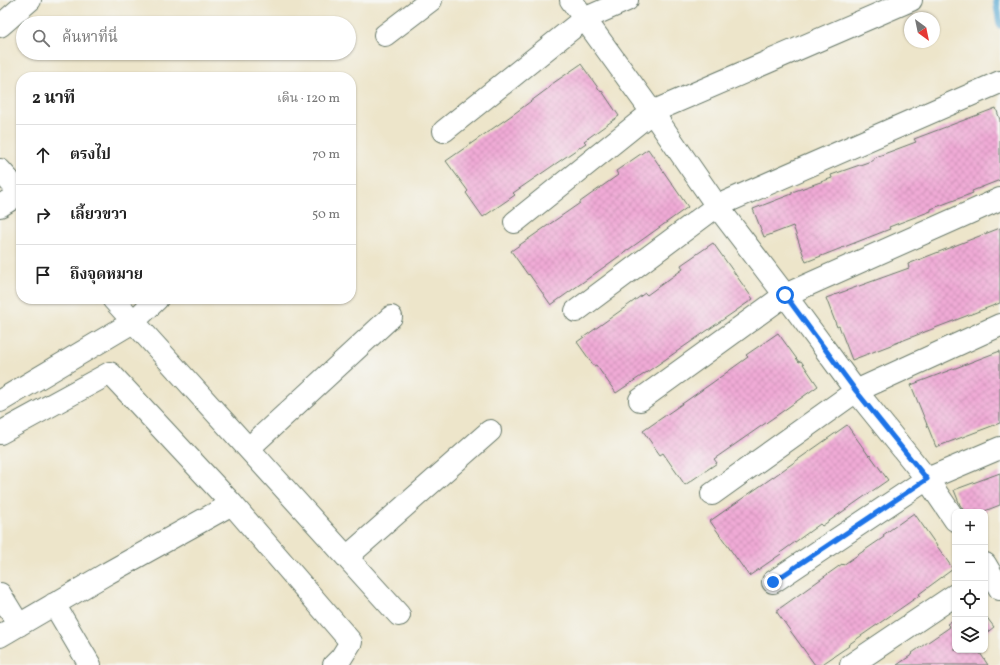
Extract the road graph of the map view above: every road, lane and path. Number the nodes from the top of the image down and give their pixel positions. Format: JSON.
{"nodes":[{"id":1,"x":30,"y":0,"type":"edge"},
{"id":2,"x":431,"y":0,"type":"edge"},
{"id":3,"x":571,"y":0,"type":"edge"},
{"id":4,"x":627,"y":0,"type":"edge"},
{"id":5,"x":910,"y":0,"type":"edge"},
{"id":6,"x":584,"y":19,"type":"junction"},
{"id":7,"x":0,"y":26,"type":"edge"},
{"id":8,"x":385,"y":35,"type":"dead end"},
{"id":9,"x":1000,"y":82,"type":"edge"},
{"id":10,"x":652,"y":112,"type":"junction"},
{"id":11,"x":444,"y":132,"type":"dead end"},
{"id":12,"x":0,"y":170,"type":"edge"},
{"id":13,"x":16,"y":188,"type":"edge"},
{"id":14,"x":16,"y":197,"type":"edge"},
{"id":15,"x":1000,"y":199,"type":"edge"},
{"id":16,"x":0,"y":206,"type":"edge"},
{"id":17,"x":717,"y":206,"type":"junction"},
{"id":18,"x":515,"y":222,"type":"dead end"},
{"id":19,"x":785,"y":295,"type":"junction"},
{"id":20,"x":117,"y":304,"type":"edge"},
{"id":21,"x":152,"y":304,"type":"edge"},
{"id":22,"x":576,"y":311,"type":"dead end"},
{"id":23,"x":390,"y":317,"type":"dead end"},
{"id":24,"x":133,"y":322,"type":"junction"},
{"id":25,"x":1000,"y":325,"type":"edge"},
{"id":26,"x":856,"y":391,"type":"junction"},
{"id":27,"x":640,"y":400,"type":"dead end"},
{"id":28,"x":0,"y":401,"type":"edge"},
{"id":29,"x":490,"y":431,"type":"dead end"},
{"id":30,"x":0,"y":433,"type":"edge"},
{"id":31,"x":249,"y":448,"type":"junction"},
{"id":32,"x":1000,"y":448,"type":"edge"},
{"id":33,"x":927,"y":479,"type":"junction"},
{"id":34,"x":712,"y":494,"type":"dead end"},
{"id":35,"x":232,"y":504,"type":"junction"},
{"id":36,"x":952,"y":516,"type":"edge"},
{"id":37,"x":347,"y":558,"type":"junction"},
{"id":38,"x":773,"y":582,"type":"dead end"},
{"id":39,"x":0,"y":594,"type":"edge"},
{"id":40,"x":952,"y":597,"type":"edge"},
{"id":41,"x":54,"y":604,"type":"junction"},
{"id":42,"x":399,"y":616,"type":"dead end"},
{"id":43,"x":19,"y":625,"type":"junction"},
{"id":44,"x":0,"y":636,"type":"edge"},
{"id":45,"x":90,"y":665,"type":"edge"},
{"id":46,"x":334,"y":665,"type":"edge"},
{"id":47,"x":851,"y":665,"type":"edge"}],
"edges":[{"from":1,"to":7,"type":"street"},
{"from":2,"to":8,"type":"street"},
{"from":3,"to":6,"type":"street"},
{"from":4,"to":6,"type":"street"},
{"from":5,"to":10,"type":"street"},
{"from":6,"to":10,"type":"street"},
{"from":6,"to":11,"type":"street"},
{"from":9,"to":17,"type":"street"},
{"from":10,"to":17,"type":"street"},
{"from":10,"to":18,"type":"street"},
{"from":12,"to":13,"type":"street"},
{"from":14,"to":16,"type":"street"},
{"from":15,"to":19,"type":"street"},
{"from":17,"to":19,"type":"street"},
{"from":17,"to":22,"type":"street"},
{"from":19,"to":26,"type":"street"},
{"from":19,"to":27,"type":"street"},
{"from":20,"to":24,"type":"street"},
{"from":21,"to":24,"type":"street"},
{"from":23,"to":31,"type":"street"},
{"from":24,"to":28,"type":"street"},
{"from":24,"to":31,"type":"street"},
{"from":25,"to":26,"type":"street"},
{"from":26,"to":33,"type":"street"},
{"from":26,"to":34,"type":"street"},
{"from":29,"to":37,"type":"street"},
{"from":30,"to":35,"type":"street"},
{"from":31,"to":37,"type":"street"},
{"from":32,"to":33,"type":"street"},
{"from":33,"to":36,"type":"street"},
{"from":33,"to":38,"type":"street"},
{"from":35,"to":41,"type":"street"},
{"from":35,"to":46,"type":"street"},
{"from":37,"to":42,"type":"street"},
{"from":39,"to":43,"type":"street"},
{"from":40,"to":47,"type":"street"},
{"from":41,"to":43,"type":"street"},
{"from":41,"to":45,"type":"street"},
{"from":43,"to":44,"type":"street"}]}
